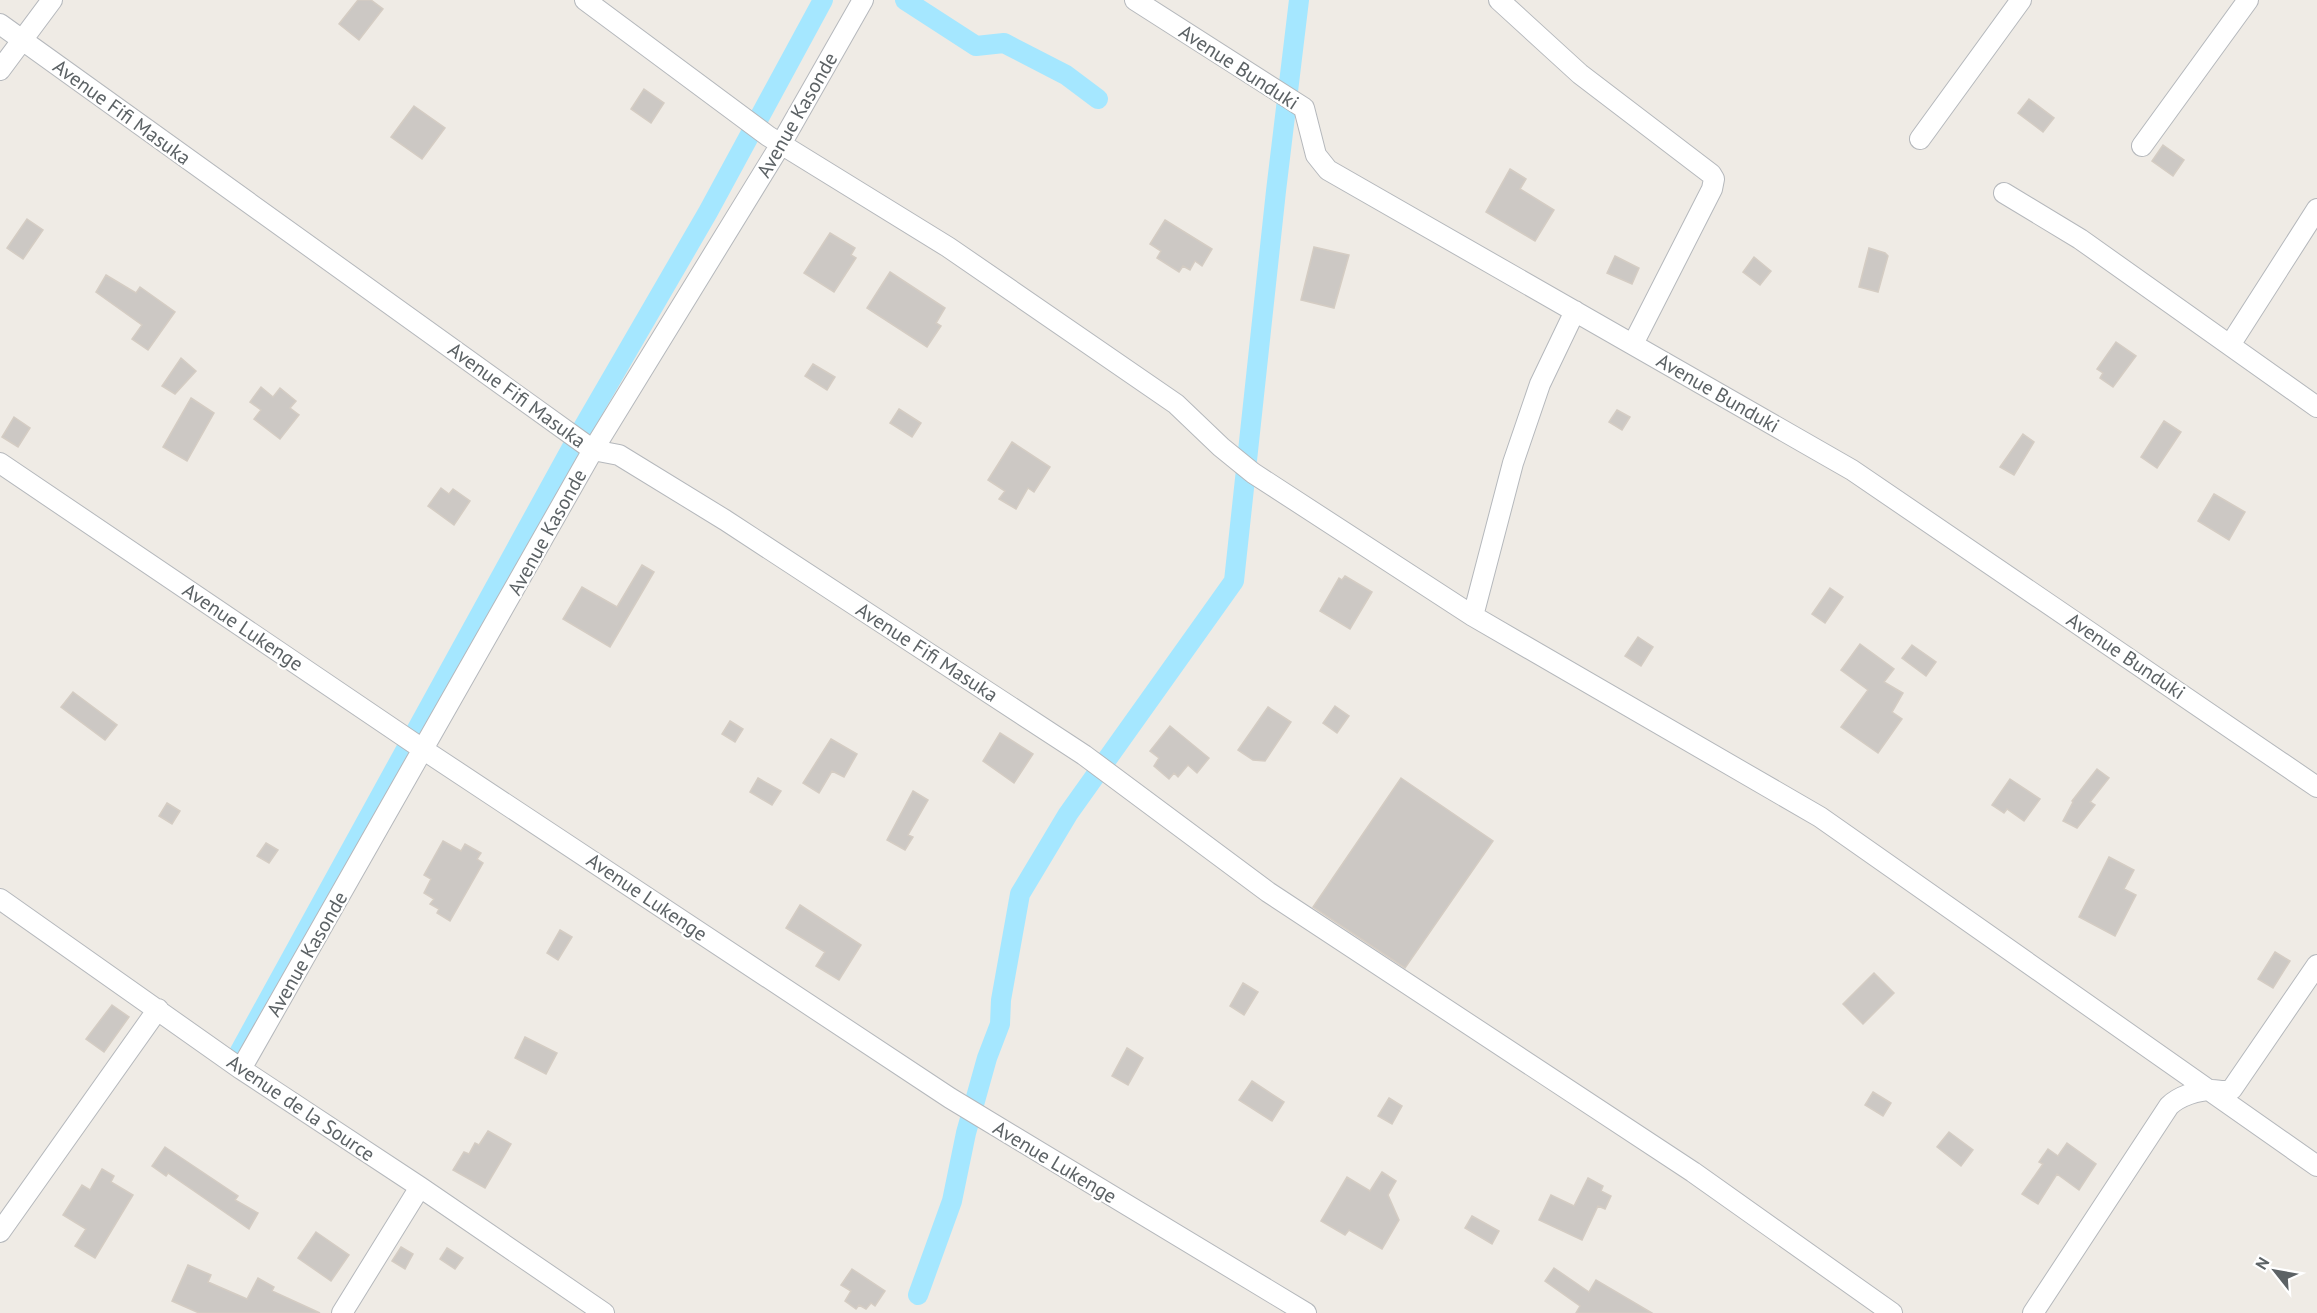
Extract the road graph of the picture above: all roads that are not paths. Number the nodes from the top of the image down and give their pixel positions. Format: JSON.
{"nodes":[{"id":1,"x":52,"y":0,"type":"edge"},
{"id":2,"x":585,"y":0,"type":"edge"},
{"id":3,"x":863,"y":0,"type":"edge"},
{"id":4,"x":1135,"y":0,"type":"edge"},
{"id":5,"x":1499,"y":0,"type":"edge"},
{"id":6,"x":2021,"y":0,"type":"edge"},
{"id":7,"x":2248,"y":0,"type":"edge"},
{"id":8,"x":0,"y":24,"type":"edge"},
{"id":9,"x":22,"y":40,"type":"junction"},
{"id":10,"x":0,"y":70,"type":"edge"},
{"id":11,"x":1920,"y":139,"type":"dead end"},
{"id":12,"x":775,"y":140,"type":"junction"},
{"id":13,"x":2142,"y":146,"type":"dead end"},
{"id":14,"x":2004,"y":193,"type":"dead end"},
{"id":15,"x":2317,"y":209,"type":"edge"},
{"id":16,"x":1575,"y":311,"type":"junction"},
{"id":17,"x":1633,"y":344,"type":"junction"},
{"id":18,"x":2230,"y":345,"type":"junction"},
{"id":19,"x":2317,"y":407,"type":"edge"},
{"id":20,"x":593,"y":450,"type":"junction"},
{"id":21,"x":0,"y":463,"type":"edge"},
{"id":22,"x":1473,"y":616,"type":"junction"},
{"id":23,"x":424,"y":750,"type":"junction"},
{"id":24,"x":2317,"y":787,"type":"edge"},
{"id":25,"x":0,"y":899,"type":"edge"},
{"id":26,"x":2317,"y":965,"type":"edge"},
{"id":27,"x":158,"y":1009,"type":"junction"},
{"id":28,"x":241,"y":1069,"type":"junction"},
{"id":29,"x":2211,"y":1090,"type":"junction"},
{"id":30,"x":2317,"y":1166,"type":"edge"},
{"id":31,"x":420,"y":1187,"type":"junction"},
{"id":32,"x":0,"y":1232,"type":"edge"},
{"id":33,"x":342,"y":1313,"type":"edge"},
{"id":34,"x":604,"y":1313,"type":"edge"},
{"id":35,"x":1306,"y":1313,"type":"edge"},
{"id":36,"x":1892,"y":1313,"type":"edge"},
{"id":37,"x":2033,"y":1313,"type":"edge"}],
"edges":[{"from":1,"to":9,"type":"street"},
{"from":2,"to":12,"type":"street"},
{"from":3,"to":12,"type":"street","name":"Avenue Kasonde"},
{"from":4,"to":16,"type":"street","name":"Avenue Bunduki"},
{"from":5,"to":17,"type":"street"},
{"from":6,"to":11,"type":"street"},
{"from":7,"to":13,"type":"street"},
{"from":8,"to":9,"type":"street","name":"Avenue Fifi Masuka"},
{"from":9,"to":10,"type":"street"},
{"from":9,"to":20,"type":"street","name":"Avenue Fifi Masuka"},
{"from":12,"to":20,"type":"street","name":"Avenue Kasonde"},
{"from":12,"to":22,"type":"street"},
{"from":14,"to":18,"type":"street"},
{"from":15,"to":18,"type":"street"},
{"from":16,"to":17,"type":"street","name":"Avenue Bunduki"},
{"from":16,"to":22,"type":"street"},
{"from":17,"to":24,"type":"street","name":"Avenue Bunduki"},
{"from":18,"to":19,"type":"street"},
{"from":20,"to":23,"type":"street","name":"Avenue Kasonde"},
{"from":20,"to":36,"type":"street","name":"Avenue Fifi Masuka"},
{"from":21,"to":23,"type":"street","name":"Avenue Lukenge"},
{"from":22,"to":29,"type":"street"},
{"from":23,"to":28,"type":"street","name":"Avenue Kasonde"},
{"from":23,"to":35,"type":"street","name":"Avenue Lukenge"},
{"from":25,"to":27,"type":"street","name":"Avenue de la Source"},
{"from":26,"to":29,"type":"street"},
{"from":27,"to":28,"type":"street","name":"Avenue de la Source"},
{"from":27,"to":32,"type":"street"},
{"from":28,"to":31,"type":"street","name":"Avenue de la Source"},
{"from":29,"to":30,"type":"street"},
{"from":29,"to":37,"type":"street"},
{"from":31,"to":33,"type":"street"},
{"from":31,"to":34,"type":"street","name":"Avenue de la Source"}]}
